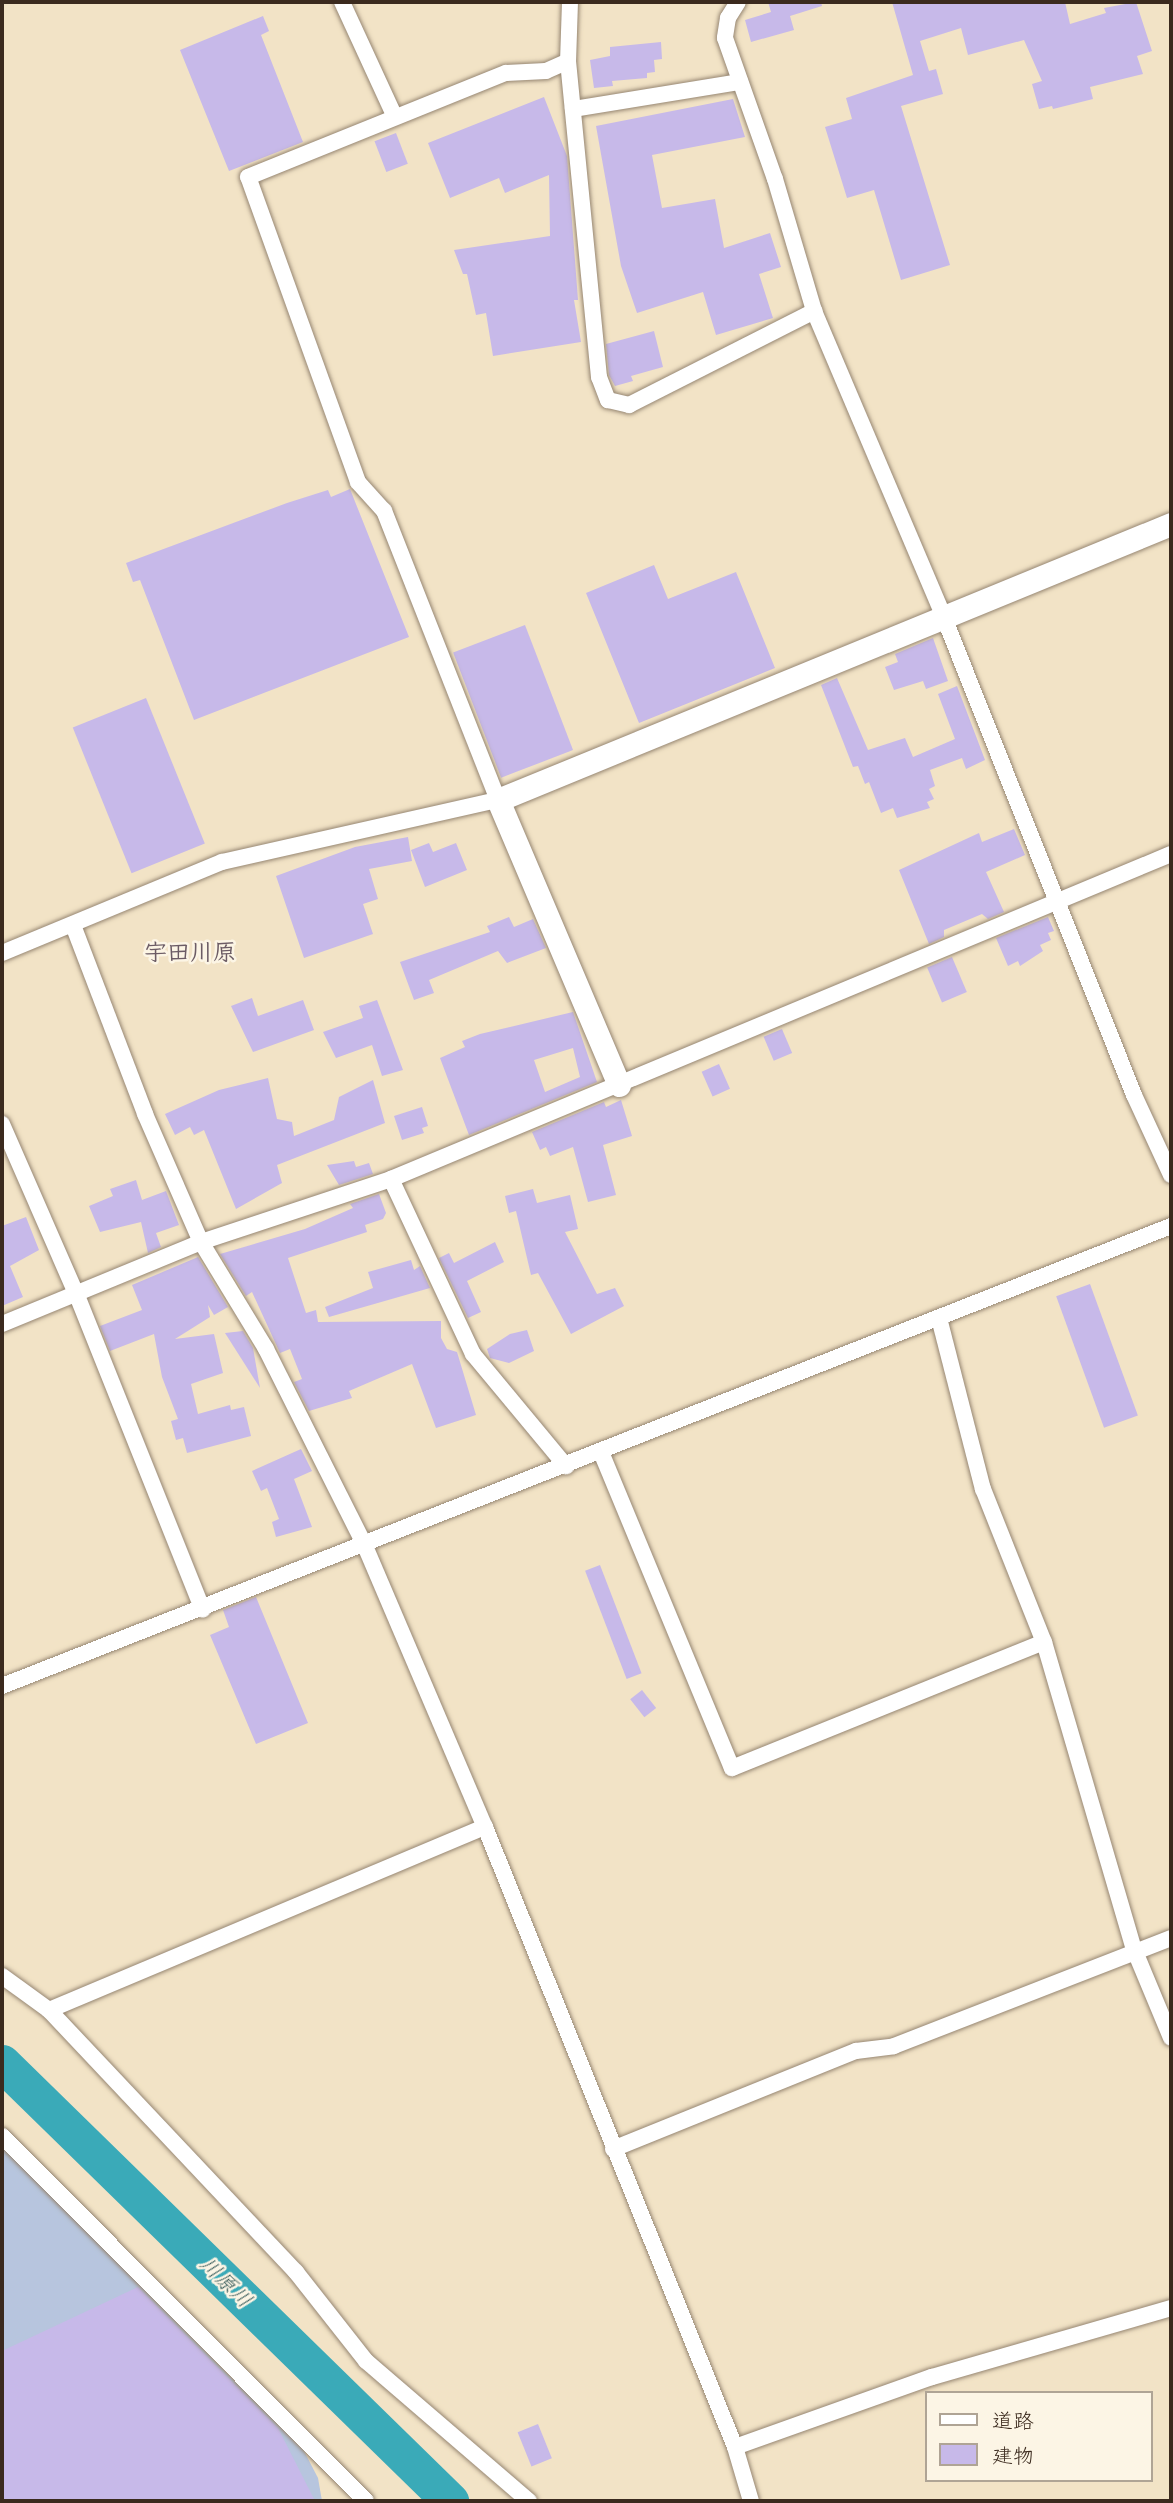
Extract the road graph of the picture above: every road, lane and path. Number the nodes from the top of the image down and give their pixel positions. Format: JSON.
{"nodes":[{"id":1,"x":342,"y":2,"type":"edge"},
{"id":2,"x":570,"y":2,"type":"edge"},
{"id":3,"x":738,"y":2,"type":"edge"},
{"id":4,"x":568,"y":61,"type":"junction"},
{"id":5,"x":740,"y":82,"type":"junction"},
{"id":6,"x":573,"y":109,"type":"junction"},
{"id":7,"x":394,"y":116,"type":"junction"},
{"id":8,"x":814,"y":311,"type":"junction"},
{"id":9,"x":1171,"y":524,"type":"edge"},
{"id":10,"x":944,"y":620,"type":"junction"},
{"id":11,"x":499,"y":800,"type":"junction"},
{"id":12,"x":1171,"y":854,"type":"edge"},
{"id":13,"x":1058,"y":902,"type":"junction"},
{"id":14,"x":73,"y":925,"type":"junction"},
{"id":15,"x":2,"y":953,"type":"edge"},
{"id":16,"x":619,"y":1085,"type":"junction"},
{"id":17,"x":2,"y":1124,"type":"edge"},
{"id":18,"x":1171,"y":1175,"type":"edge"},
{"id":19,"x":391,"y":1179,"type":"junction"},
{"id":20,"x":1171,"y":1226,"type":"edge"},
{"id":21,"x":201,"y":1242,"type":"junction"},
{"id":22,"x":76,"y":1293,"type":"junction"},
{"id":23,"x":939,"y":1318,"type":"junction"},
{"id":24,"x":2,"y":1324,"type":"edge"},
{"id":25,"x":601,"y":1452,"type":"junction"},
{"id":26,"x":566,"y":1466,"type":"junction"},
{"id":27,"x":365,"y":1546,"type":"junction"},
{"id":28,"x":203,"y":1610,"type":"junction"},
{"id":29,"x":1044,"y":1642,"type":"junction"},
{"id":30,"x":2,"y":1686,"type":"edge"},
{"id":31,"x":485,"y":1826,"type":"junction"},
{"id":32,"x":1171,"y":1938,"type":"edge"},
{"id":33,"x":1134,"y":1949,"type":"junction"},
{"id":34,"x":2,"y":1976,"type":"edge"},
{"id":35,"x":49,"y":2010,"type":"junction"},
{"id":36,"x":1171,"y":2038,"type":"edge"},
{"id":37,"x":2,"y":2136,"type":"edge"},
{"id":38,"x":613,"y":2149,"type":"junction"},
{"id":39,"x":1171,"y":2308,"type":"edge"},
{"id":40,"x":735,"y":2448,"type":"junction"},
{"id":41,"x":366,"y":2501,"type":"edge"},
{"id":42,"x":529,"y":2501,"type":"edge"},
{"id":43,"x":751,"y":2501,"type":"edge"}],
"edges":[{"from":1,"to":7,"type":"street"},
{"from":2,"to":4,"type":"street"},
{"from":3,"to":5,"type":"street"},
{"from":4,"to":6,"type":"street"},
{"from":4,"to":7,"type":"street"},
{"from":5,"to":6,"type":"street"},
{"from":5,"to":8,"type":"street"},
{"from":6,"to":8,"type":"street"},
{"from":7,"to":11,"type":"street"},
{"from":8,"to":10,"type":"street"},
{"from":9,"to":10,"type":"street"},
{"from":10,"to":11,"type":"street"},
{"from":10,"to":13,"type":"street"},
{"from":11,"to":14,"type":"street"},
{"from":11,"to":16,"type":"street"},
{"from":12,"to":13,"type":"street"},
{"from":13,"to":16,"type":"street"},
{"from":13,"to":18,"type":"street"},
{"from":14,"to":15,"type":"street"},
{"from":14,"to":21,"type":"street"},
{"from":16,"to":19,"type":"street"},
{"from":17,"to":22,"type":"street"},
{"from":19,"to":21,"type":"street"},
{"from":19,"to":26,"type":"street"},
{"from":20,"to":23,"type":"street"},
{"from":21,"to":22,"type":"street"},
{"from":21,"to":27,"type":"street"},
{"from":22,"to":24,"type":"street"},
{"from":22,"to":28,"type":"street"},
{"from":23,"to":25,"type":"street"},
{"from":23,"to":29,"type":"street"},
{"from":25,"to":26,"type":"street"},
{"from":25,"to":29,"type":"street"},
{"from":26,"to":27,"type":"street"},
{"from":27,"to":28,"type":"street"},
{"from":27,"to":31,"type":"street"},
{"from":28,"to":30,"type":"street"},
{"from":29,"to":33,"type":"street"},
{"from":31,"to":35,"type":"street"},
{"from":31,"to":38,"type":"street"},
{"from":32,"to":33,"type":"street"},
{"from":33,"to":36,"type":"street"},
{"from":33,"to":38,"type":"street"},
{"from":34,"to":35,"type":"street"},
{"from":35,"to":42,"type":"street"},
{"from":37,"to":41,"type":"street"},
{"from":38,"to":40,"type":"street"},
{"from":39,"to":40,"type":"street"},
{"from":40,"to":43,"type":"street"}]}
